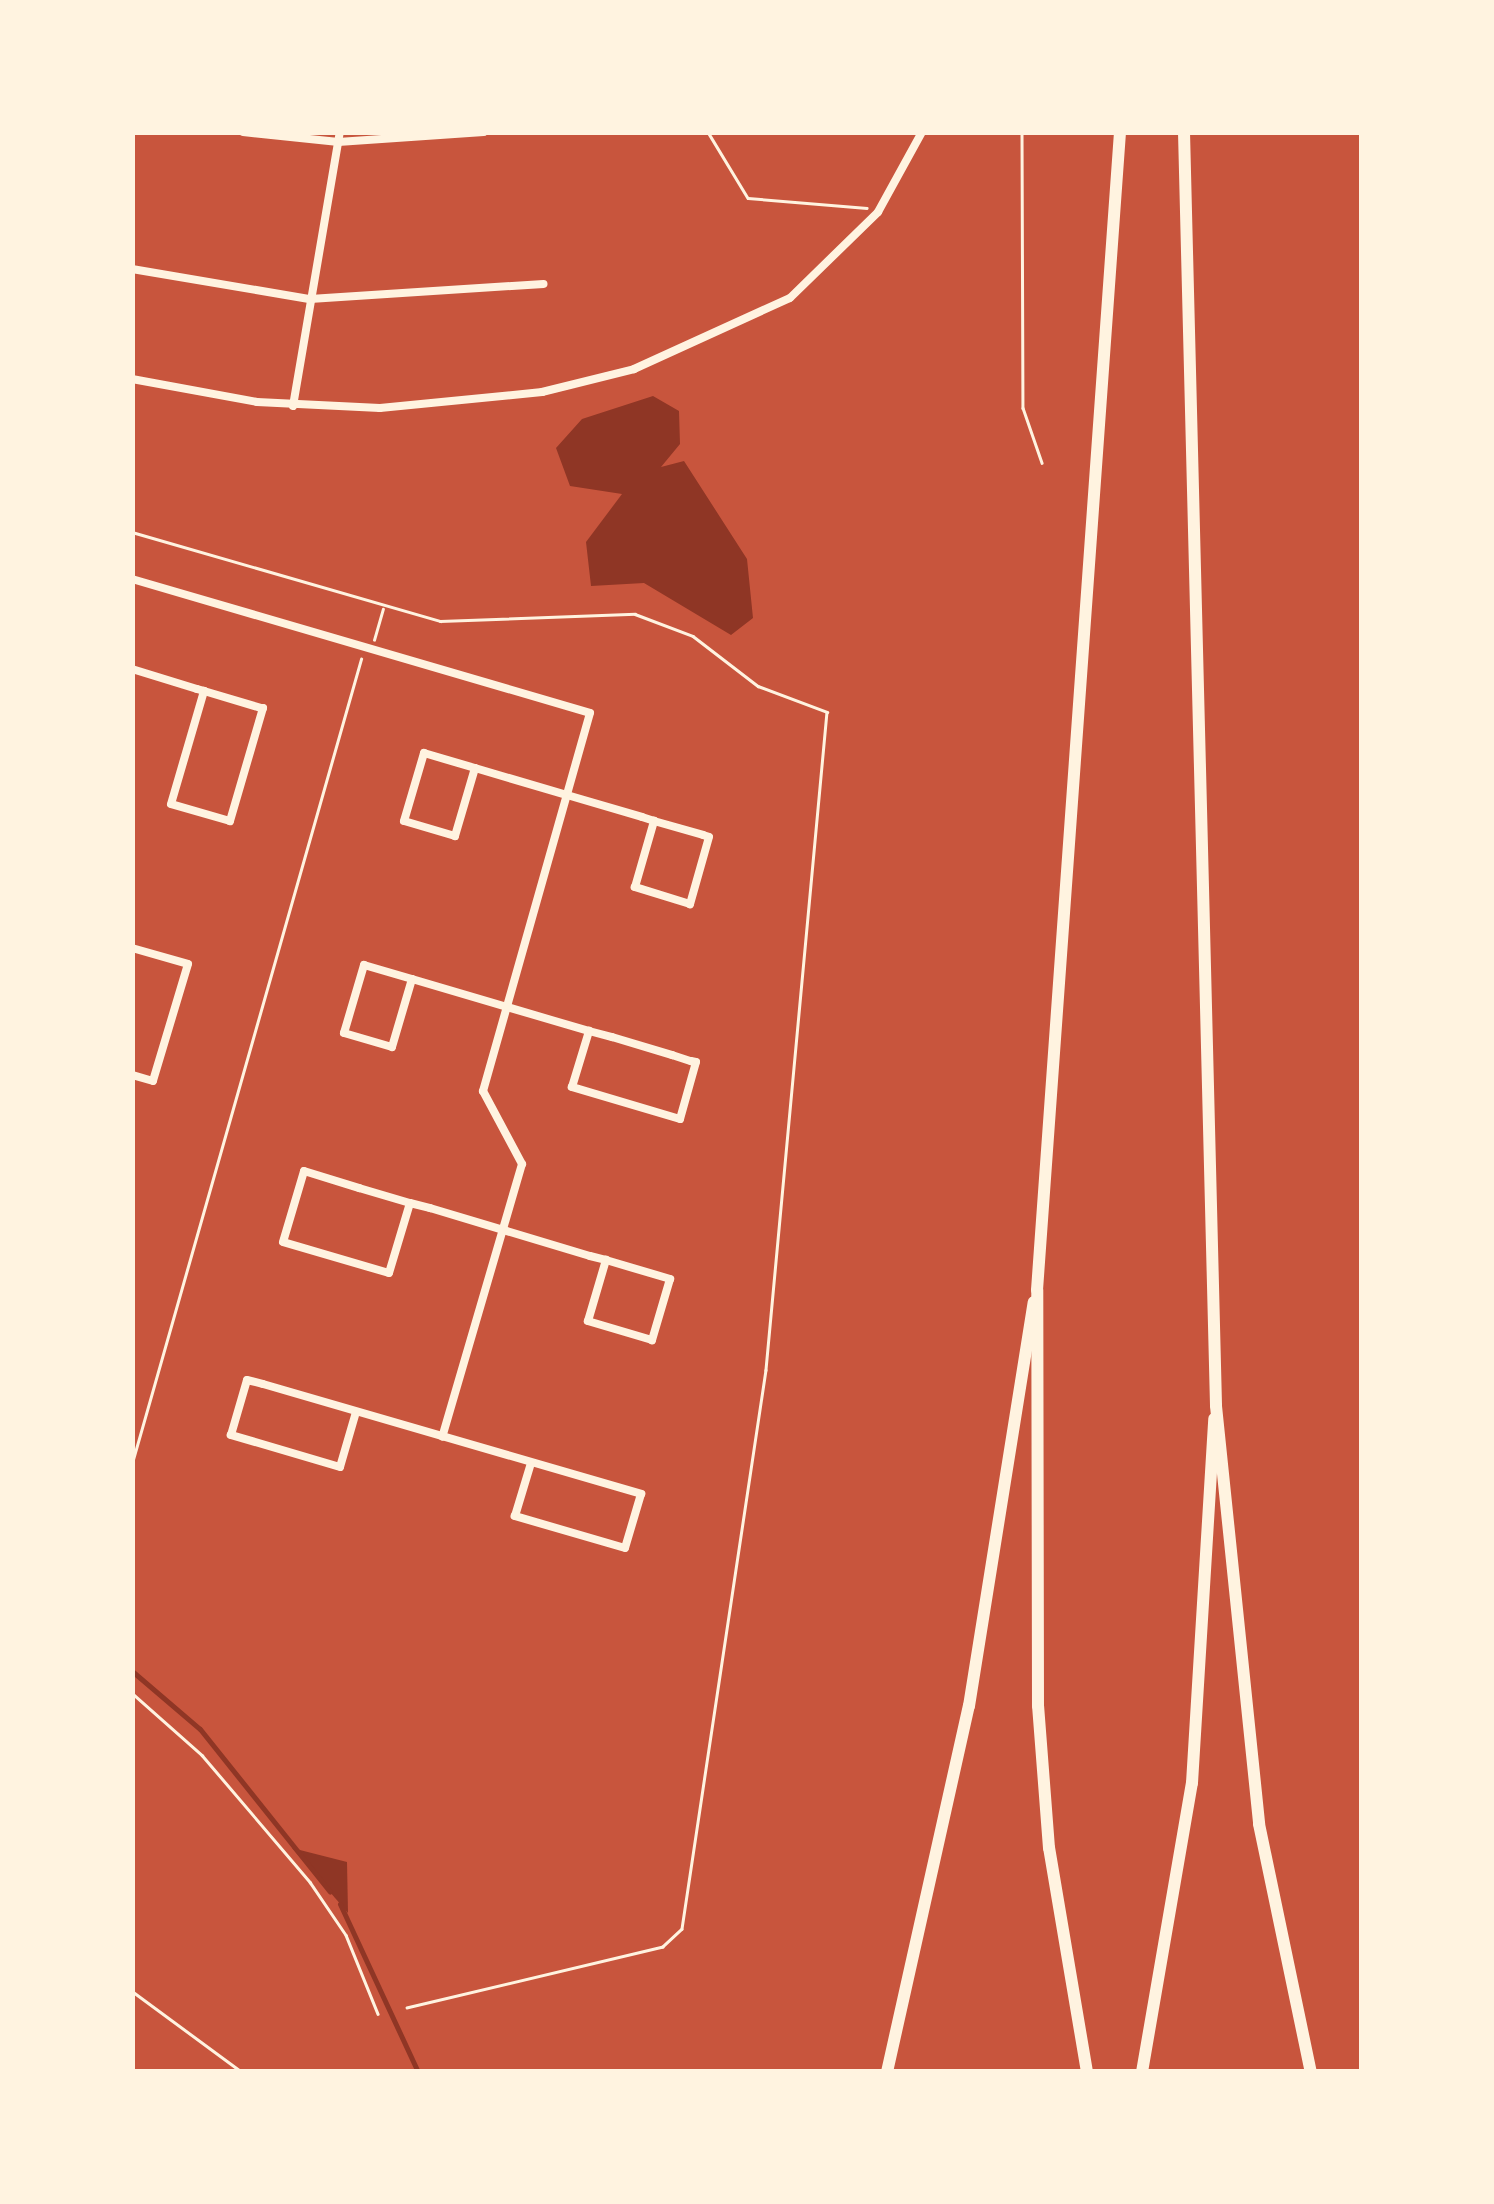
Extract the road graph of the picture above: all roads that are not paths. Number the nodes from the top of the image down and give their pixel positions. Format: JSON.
{"nodes":[{"id":1,"x":243,"y":132,"type":"edge"},
{"id":2,"x":484,"y":132,"type":"edge"},
{"id":3,"x":922,"y":132,"type":"edge"},
{"id":4,"x":1120,"y":132,"type":"edge"},
{"id":5,"x":1184,"y":132,"type":"edge"},
{"id":6,"x":339,"y":138,"type":"edge"},
{"id":7,"x":132,"y":269,"type":"edge"},
{"id":8,"x":544,"y":284,"type":"dead end"},
{"id":9,"x":310,"y":300,"type":"junction"},
{"id":10,"x":132,"y":379,"type":"edge"},
{"id":11,"x":293,"y":406,"type":"junction"},
{"id":12,"x":133,"y":582,"type":"edge"},
{"id":13,"x":132,"y":670,"type":"edge"},
{"id":14,"x":204,"y":691,"type":"junction"},
{"id":15,"x":474,"y":768,"type":"junction"},
{"id":16,"x":567,"y":795,"type":"junction"},
{"id":17,"x":654,"y":821,"type":"junction"},
{"id":18,"x":132,"y":948,"type":"edge"},
{"id":19,"x":412,"y":978,"type":"junction"},
{"id":20,"x":504,"y":1006,"type":"junction"},
{"id":21,"x":589,"y":1030,"type":"junction"},
{"id":22,"x":132,"y":1075,"type":"edge"},
{"id":23,"x":410,"y":1202,"type":"junction"},
{"id":24,"x":502,"y":1230,"type":"junction"},
{"id":25,"x":606,"y":1260,"type":"junction"},
{"id":26,"x":1037,"y":1290,"type":"junction"},
{"id":27,"x":1216,"y":1406,"type":"junction"},
{"id":28,"x":356,"y":1412,"type":"junction"},
{"id":29,"x":442,"y":1437,"type":"junction"},
{"id":30,"x":531,"y":1462,"type":"junction"},
{"id":31,"x":887,"y":2072,"type":"edge"},
{"id":32,"x":1087,"y":2072,"type":"edge"},
{"id":33,"x":1142,"y":2072,"type":"edge"},
{"id":34,"x":1311,"y":2072,"type":"edge"}],
"edges":[{"from":1,"to":6,"type":"street"},
{"from":2,"to":6,"type":"street"},
{"from":3,"to":11,"type":"street"},
{"from":4,"to":26,"type":"highway"},
{"from":5,"to":27,"type":"highway"},
{"from":6,"to":9,"type":"street"},
{"from":7,"to":9,"type":"street"},
{"from":8,"to":9,"type":"street"},
{"from":9,"to":11,"type":"street"},
{"from":10,"to":11,"type":"street"},
{"from":12,"to":16,"type":"street"},
{"from":13,"to":14,"type":"street"},
{"from":14,"to":14,"type":"street"},
{"from":15,"to":15,"type":"street"},
{"from":15,"to":16,"type":"street"},
{"from":16,"to":17,"type":"street"},
{"from":16,"to":20,"type":"street"},
{"from":17,"to":17,"type":"street"},
{"from":18,"to":22,"type":"street"},
{"from":19,"to":19,"type":"street"},
{"from":19,"to":20,"type":"street"},
{"from":20,"to":21,"type":"street"},
{"from":20,"to":24,"type":"street"},
{"from":21,"to":21,"type":"street"},
{"from":23,"to":23,"type":"street"},
{"from":23,"to":24,"type":"street"},
{"from":24,"to":25,"type":"street"},
{"from":24,"to":29,"type":"street"},
{"from":25,"to":25,"type":"street"},
{"from":26,"to":31,"type":"highway"},
{"from":26,"to":32,"type":"highway"},
{"from":27,"to":33,"type":"highway"},
{"from":27,"to":34,"type":"highway"},
{"from":28,"to":28,"type":"street"},
{"from":28,"to":29,"type":"street"},
{"from":29,"to":30,"type":"street"},
{"from":30,"to":30,"type":"street"}]}
